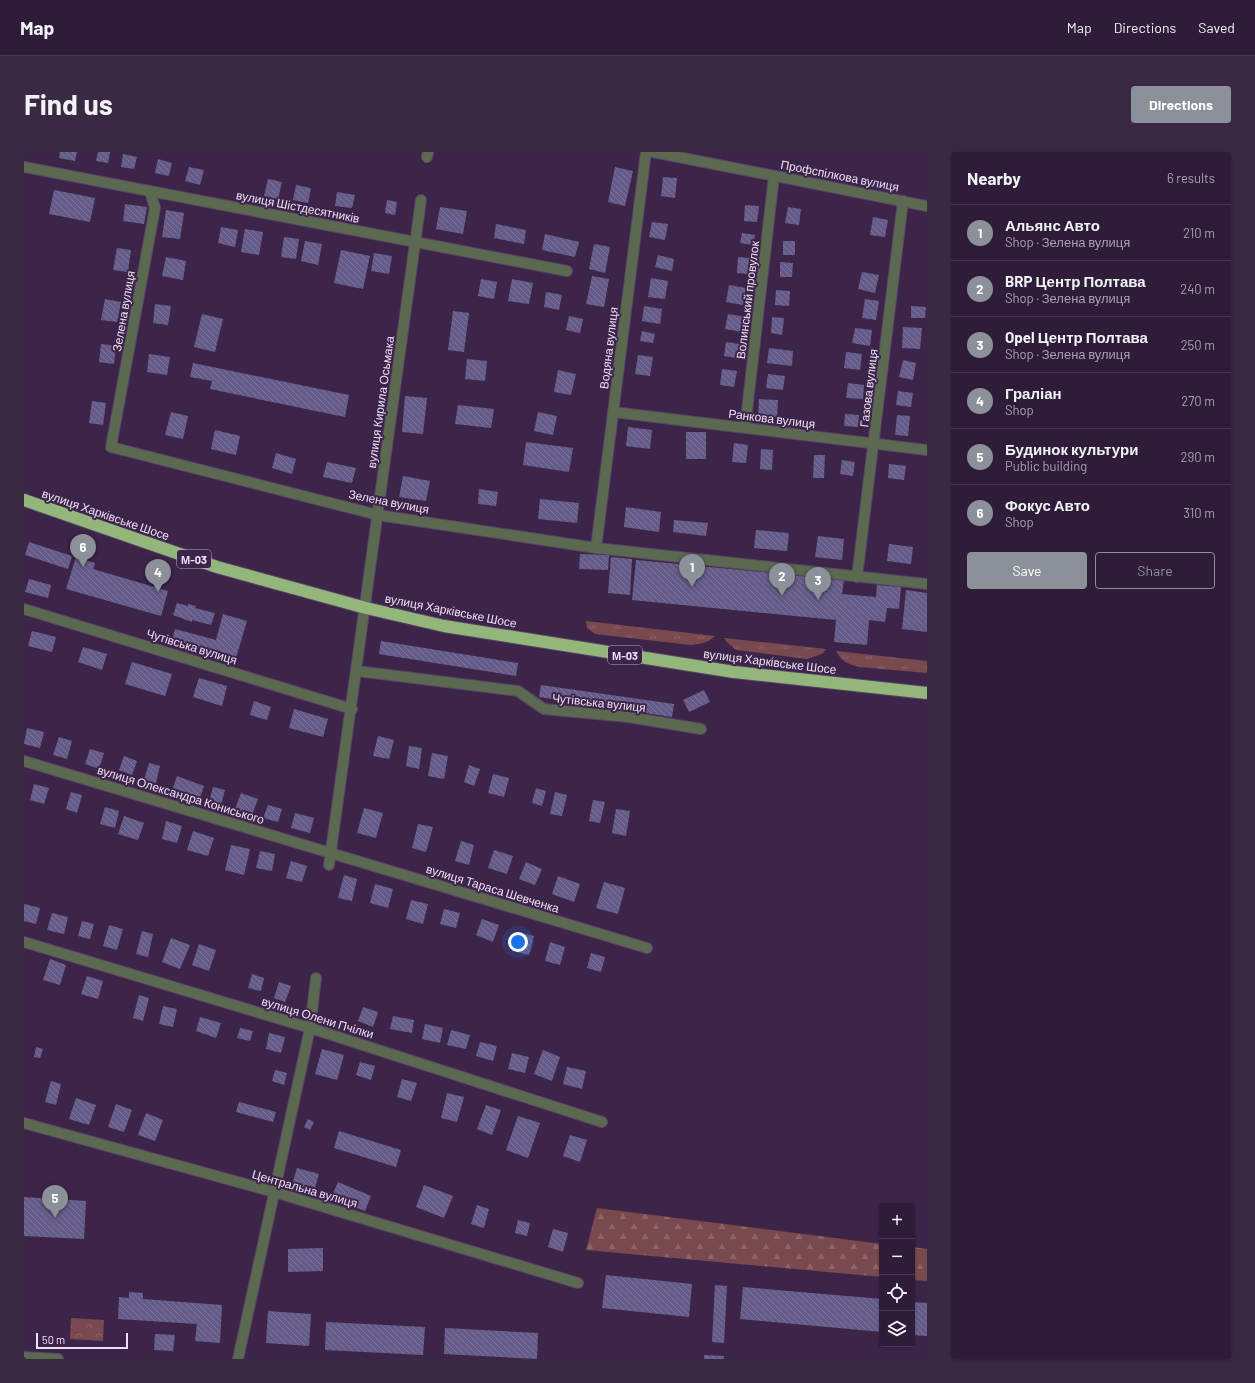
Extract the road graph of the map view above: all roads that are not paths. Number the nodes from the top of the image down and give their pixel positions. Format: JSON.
{"nodes":[{"id":1,"x":646,"y":152,"type":"edge"},
{"id":2,"x":653,"y":152,"type":"edge"},
{"id":3,"x":24,"y":167,"type":"edge"},
{"id":4,"x":774,"y":176,"type":"junction"},
{"id":5,"x":150,"y":191,"type":"junction"},
{"id":6,"x":421,"y":200,"type":"dead end"},
{"id":7,"x":903,"y":201,"type":"junction"},
{"id":8,"x":927,"y":206,"type":"edge"},
{"id":9,"x":415,"y":242,"type":"junction"},
{"id":10,"x":567,"y":271,"type":"dead end"},
{"id":11,"x":613,"y":412,"type":"junction"},
{"id":12,"x":745,"y":428,"type":"junction"},
{"id":13,"x":874,"y":444,"type":"junction"},
{"id":14,"x":927,"y":450,"type":"edge"},
{"id":15,"x":24,"y":500,"type":"edge"},
{"id":16,"x":378,"y":515,"type":"junction"},
{"id":17,"x":596,"y":548,"type":"junction"},
{"id":18,"x":857,"y":577,"type":"junction"},
{"id":19,"x":927,"y":584,"type":"edge"},
{"id":20,"x":366,"y":608,"type":"junction"},
{"id":21,"x":24,"y":609,"type":"edge"},
{"id":22,"x":357,"y":671,"type":"junction"},
{"id":23,"x":927,"y":694,"type":"edge"},
{"id":24,"x":352,"y":709,"type":"junction"},
{"id":25,"x":701,"y":729,"type":"dead end"},
{"id":26,"x":24,"y":761,"type":"edge"},
{"id":27,"x":331,"y":853,"type":"junction"},
{"id":28,"x":329,"y":865,"type":"dead end"},
{"id":29,"x":24,"y":942,"type":"edge"},
{"id":30,"x":647,"y":948,"type":"dead end"},
{"id":31,"x":316,"y":978,"type":"dead end"},
{"id":32,"x":310,"y":1028,"type":"junction"},
{"id":33,"x":602,"y":1122,"type":"dead end"},
{"id":34,"x":24,"y":1123,"type":"edge"},
{"id":35,"x":274,"y":1192,"type":"junction"},
{"id":36,"x":578,"y":1283,"type":"dead end"},
{"id":37,"x":24,"y":1357,"type":"edge"},
{"id":38,"x":58,"y":1359,"type":"edge"},
{"id":39,"x":238,"y":1359,"type":"edge"}],
"edges":[{"from":1,"to":11,"type":"street","name":"Водяна вулиця"},
{"from":2,"to":4,"type":"street","name":"Профспілкова вулиця"},
{"from":3,"to":5,"type":"street","name":"вулиця Шістдесятників"},
{"from":4,"to":7,"type":"street","name":"Профспілкова вулиця"},
{"from":4,"to":12,"type":"street","name":"Волинський провулок"},
{"from":5,"to":9,"type":"street","name":"вулиця Шістдесятників"},
{"from":5,"to":16,"type":"street","name":"Зелена вулиця"},
{"from":6,"to":9,"type":"street","name":"вулиця Кирила Осьмака"},
{"from":7,"to":8,"type":"street","name":"Профспілкова вулиця"},
{"from":7,"to":13,"type":"street","name":"Газова вулиця"},
{"from":9,"to":10,"type":"street","name":"вулиця Шістдесятників"},
{"from":9,"to":16,"type":"street","name":"вулиця Кирила Осьмака"},
{"from":11,"to":12,"type":"street","name":"Ранкова вулиця"},
{"from":11,"to":17,"type":"street","name":"Водяна вулиця"},
{"from":12,"to":13,"type":"street","name":"Ранкова вулиця"},
{"from":13,"to":14,"type":"street","name":"Ранкова вулиця"},
{"from":13,"to":18,"type":"street","name":"Газова вулиця"},
{"from":15,"to":20,"type":"highway","name":"вулиця Харківське Шосе","number":"М-03"},
{"from":16,"to":17,"type":"street","name":"Зелена вулиця"},
{"from":16,"to":20,"type":"street","name":"вулиця Кирила Осьмака"},
{"from":17,"to":18,"type":"street","name":"Зелена вулиця"},
{"from":18,"to":19,"type":"street","name":"Зелена вулиця"},
{"from":20,"to":22,"type":"street","name":"вулиця Кирила Осьмака"},
{"from":20,"to":23,"type":"highway","name":"вулиця Харківське Шосе","number":"М-03"},
{"from":21,"to":24,"type":"street","name":"Чутівська вулиця"},
{"from":22,"to":24,"type":"street","name":"вулиця Кирила Осьмака"},
{"from":22,"to":25,"type":"street","name":"Чутівська вулиця"},
{"from":24,"to":27,"type":"street","name":"вулиця Кирила Осьмака"},
{"from":26,"to":27,"type":"street","name":"вулиця Олександра Кониського"},
{"from":27,"to":28,"type":"street","name":"вулиця Кирила Осьмака"},
{"from":27,"to":30,"type":"street","name":"вулиця Тараса Шевченка"},
{"from":29,"to":32,"type":"street","name":"вулиця Олени Пчілки"},
{"from":31,"to":32,"type":"street"},
{"from":32,"to":33,"type":"street","name":"вулиця Олени Пчілки"},
{"from":32,"to":35,"type":"street"},
{"from":34,"to":35,"type":"street","name":"Центральна вулиця"},
{"from":35,"to":36,"type":"street","name":"Центральна вулиця"},
{"from":35,"to":39,"type":"street"},
{"from":37,"to":38,"type":"street"}]}
